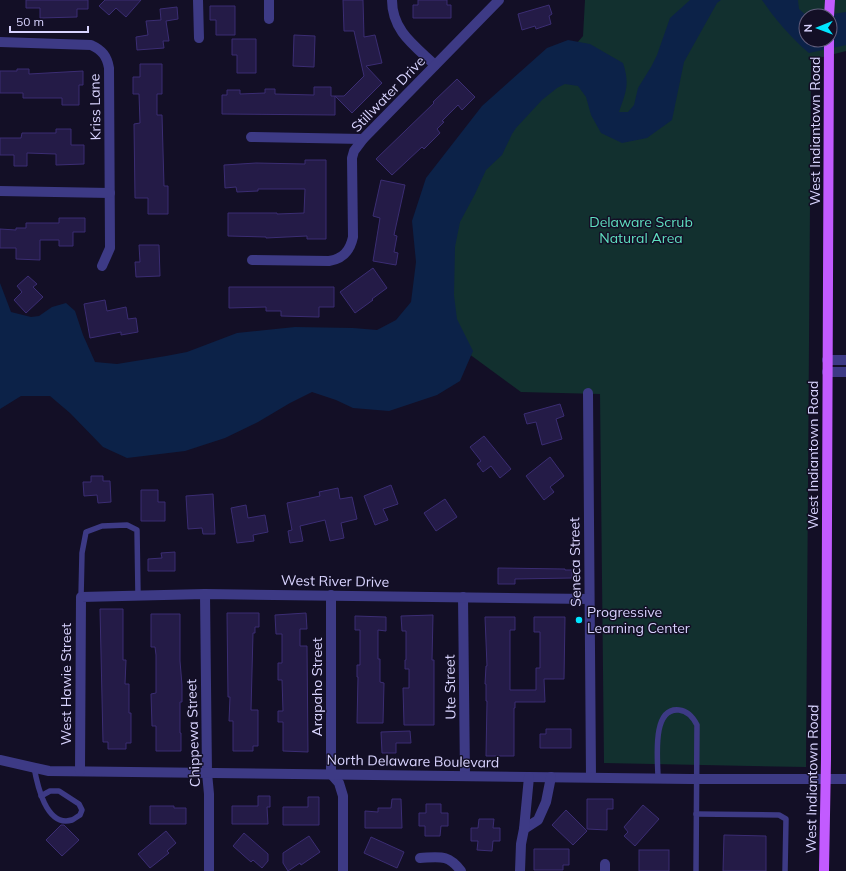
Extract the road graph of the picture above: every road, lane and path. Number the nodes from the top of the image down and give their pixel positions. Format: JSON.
{"nodes":[{"id":1,"x":198,"y":0,"type":"edge"},
{"id":2,"x":269,"y":0,"type":"edge"},
{"id":3,"x":392,"y":0,"type":"edge"},
{"id":4,"x":499,"y":0,"type":"edge"},
{"id":5,"x":269,"y":19,"type":"dead end"},
{"id":6,"x":199,"y":38,"type":"dead end"},
{"id":7,"x":0,"y":42,"type":"edge"},
{"id":8,"x":829,"y":48,"type":"edge"},
{"id":9,"x":435,"y":65,"type":"junction"},
{"id":10,"x":252,"y":137,"type":"dead end"},
{"id":11,"x":363,"y":138,"type":"junction"},
{"id":12,"x":0,"y":191,"type":"edge"},
{"id":13,"x":110,"y":193,"type":"junction"},
{"id":14,"x":252,"y":260,"type":"dead end"},
{"id":15,"x":102,"y":266,"type":"dead end"},
{"id":16,"x":827,"y":360,"type":"junction"},
{"id":17,"x":846,"y":360,"type":"edge"},
{"id":18,"x":827,"y":372,"type":"junction"},
{"id":19,"x":846,"y":372,"type":"edge"},
{"id":20,"x":588,"y":393,"type":"dead end"},
{"id":21,"x":205,"y":594,"type":"junction"},
{"id":22,"x":138,"y":595,"type":"junction"},
{"id":23,"x":332,"y":595,"type":"junction"},
{"id":24,"x":81,"y":597,"type":"junction"},
{"id":25,"x":463,"y":597,"type":"junction"},
{"id":26,"x":589,"y":599,"type":"junction"},
{"id":27,"x":0,"y":760,"type":"edge"},
{"id":28,"x":34,"y":767,"type":"junction"},
{"id":29,"x":80,"y":771,"type":"junction"},
{"id":30,"x":207,"y":773,"type":"junction"},
{"id":31,"x":331,"y":774,"type":"junction"},
{"id":32,"x":465,"y":776,"type":"junction"},
{"id":33,"x":529,"y":777,"type":"junction"},
{"id":34,"x":551,"y":777,"type":"junction"},
{"id":35,"x":591,"y":778,"type":"junction"},
{"id":36,"x":658,"y":778,"type":"junction"},
{"id":37,"x":696,"y":779,"type":"junction"},
{"id":38,"x":826,"y":779,"type":"junction"},
{"id":39,"x":846,"y":779,"type":"edge"},
{"id":40,"x":41,"y":796,"type":"junction"},
{"id":41,"x":696,"y":814,"type":"junction"},
{"id":42,"x":524,"y":829,"type":"junction"},
{"id":43,"x":420,"y":858,"type":"dead end"},
{"id":44,"x":209,"y":871,"type":"edge"},
{"id":45,"x":343,"y":871,"type":"edge"},
{"id":46,"x":461,"y":871,"type":"edge"},
{"id":47,"x":520,"y":871,"type":"edge"},
{"id":48,"x":696,"y":871,"type":"edge"},
{"id":49,"x":785,"y":871,"type":"edge"},
{"id":50,"x":824,"y":871,"type":"edge"}],
"edges":[{"from":1,"to":6,"type":"street"},
{"from":2,"to":5,"type":"street"},
{"from":3,"to":9,"type":"street"},
{"from":4,"to":9,"type":"street","name":"Stillwater Drive"},
{"from":7,"to":13,"type":"street","name":"Kriss Lane"},
{"from":8,"to":16,"type":"main road","name":"West Indiantown Road"},
{"from":9,"to":11,"type":"street","name":"Stillwater Drive"},
{"from":10,"to":11,"type":"street"},
{"from":11,"to":14,"type":"street","name":"Stillwater Drive"},
{"from":12,"to":13,"type":"street"},
{"from":13,"to":15,"type":"street","name":"Kriss Lane"},
{"from":16,"to":17,"type":"street"},
{"from":16,"to":18,"type":"main road","name":"West Indiantown Road"},
{"from":18,"to":19,"type":"street"},
{"from":18,"to":38,"type":"main road","name":"West Indiantown Road"},
{"from":20,"to":26,"type":"street","name":"Seneca Street"},
{"from":21,"to":22,"type":"street","name":"West River Drive"},
{"from":21,"to":23,"type":"street","name":"West River Drive"},
{"from":21,"to":30,"type":"street","name":"Chippewa Street"},
{"from":22,"to":24,"type":"street","name":"West River Drive"},
{"from":22,"to":24,"type":"lane"},
{"from":23,"to":25,"type":"street","name":"West River Drive"},
{"from":23,"to":31,"type":"street","name":"Arapaho Street"},
{"from":24,"to":29,"type":"street","name":"West Hawie Street"},
{"from":25,"to":26,"type":"street","name":"West River Drive"},
{"from":25,"to":32,"type":"street","name":"Ute Street"},
{"from":26,"to":35,"type":"street","name":"Seneca Street"},
{"from":27,"to":28,"type":"street","name":"North Delaware Boulevard"},
{"from":28,"to":29,"type":"street","name":"North Delaware Boulevard"},
{"from":28,"to":40,"type":"lane"},
{"from":29,"to":30,"type":"street","name":"North Delaware Boulevard"},
{"from":30,"to":31,"type":"street","name":"North Delaware Boulevard"},
{"from":30,"to":44,"type":"street","name":"Chippewa Street"},
{"from":31,"to":32,"type":"street","name":"North Delaware Boulevard"},
{"from":31,"to":45,"type":"street"},
{"from":32,"to":33,"type":"street","name":"North Delaware Boulevard"},
{"from":33,"to":34,"type":"street","name":"North Delaware Boulevard"},
{"from":33,"to":42,"type":"street"},
{"from":34,"to":35,"type":"street","name":"North Delaware Boulevard"},
{"from":34,"to":42,"type":"street"},
{"from":35,"to":36,"type":"street","name":"North Delaware Boulevard"},
{"from":36,"to":37,"type":"street","name":"North Delaware Boulevard"},
{"from":36,"to":37,"type":"lane"},
{"from":37,"to":38,"type":"street","name":"North Delaware Boulevard"},
{"from":37,"to":41,"type":"lane"},
{"from":38,"to":39,"type":"street","name":"North Delaware Boulevard"},
{"from":38,"to":50,"type":"main road","name":"West Indiantown Road"},
{"from":40,"to":40,"type":"lane"},
{"from":41,"to":48,"type":"lane"},
{"from":41,"to":49,"type":"lane"},
{"from":42,"to":47,"type":"street"},
{"from":43,"to":46,"type":"street"}]}
